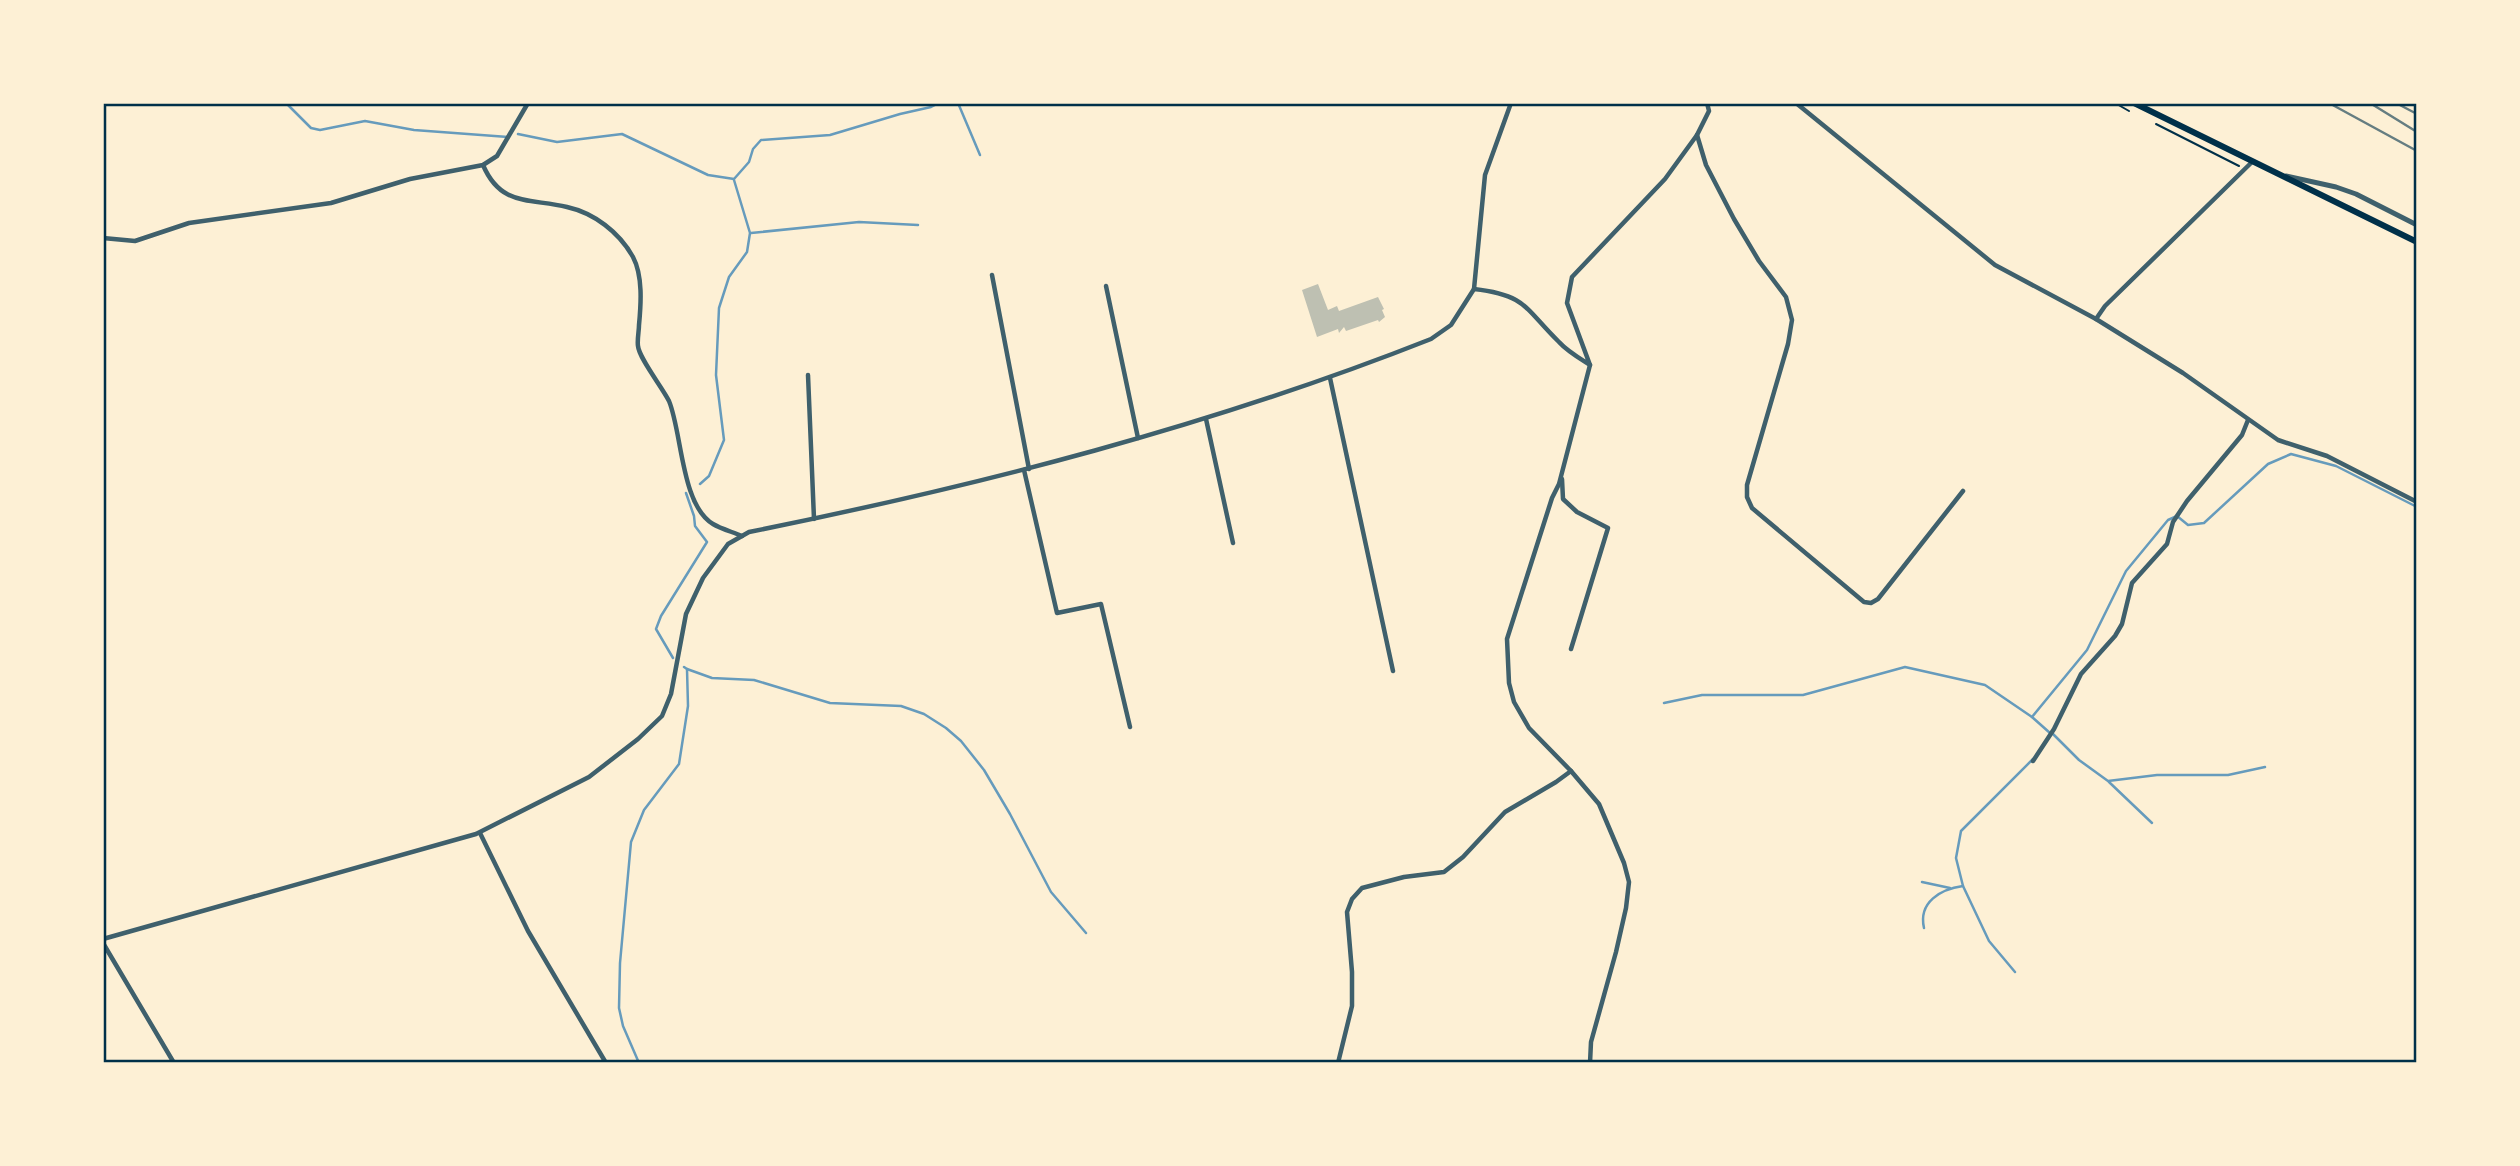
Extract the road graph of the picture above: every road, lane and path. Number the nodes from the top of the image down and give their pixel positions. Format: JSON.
{"nodes":[{"id":1,"x":528,"y":103,"type":"edge"},
{"id":2,"x":1511,"y":103,"type":"edge"},
{"id":3,"x":1707,"y":103,"type":"edge"},
{"id":4,"x":1796,"y":103,"type":"edge"},
{"id":5,"x":2115,"y":103,"type":"edge"},
{"id":6,"x":2134,"y":103,"type":"edge"},
{"id":7,"x":2138,"y":115,"type":"dead end"},
{"id":8,"x":2150,"y":121,"type":"dead end"},
{"id":9,"x":1697,"y":135,"type":"junction"},
{"id":10,"x":2252,"y":162,"type":"junction"},
{"id":11,"x":483,"y":165,"type":"junction"},
{"id":12,"x":2246,"y":169,"type":"junction"},
{"id":13,"x":2278,"y":174,"type":"junction"},
{"id":14,"x":2417,"y":225,"type":"edge"},
{"id":15,"x":103,"y":238,"type":"edge"},
{"id":16,"x":2417,"y":242,"type":"edge"},
{"id":17,"x":992,"y":275,"type":"dead end"},
{"id":18,"x":1106,"y":286,"type":"dead end"},
{"id":19,"x":1474,"y":289,"type":"junction"},
{"id":20,"x":2096,"y":319,"type":"junction"},
{"id":21,"x":1590,"y":365,"type":"junction"},
{"id":22,"x":808,"y":375,"type":"dead end"},
{"id":23,"x":1330,"y":378,"type":"junction"},
{"id":24,"x":1206,"y":419,"type":"junction"},
{"id":25,"x":2248,"y":420,"type":"junction"},
{"id":26,"x":1138,"y":438,"type":"junction"},
{"id":27,"x":1027,"y":470,"type":"junction"},
{"id":28,"x":1561,"y":474,"type":"junction"},
{"id":29,"x":1963,"y":491,"type":"dead end"},
{"id":30,"x":2417,"y":502,"type":"edge"},
{"id":31,"x":814,"y":519,"type":"junction"},
{"id":32,"x":742,"y":536,"type":"junction"},
{"id":33,"x":1233,"y":543,"type":"dead end"},
{"id":34,"x":1571,"y":649,"type":"dead end"},
{"id":35,"x":1393,"y":671,"type":"dead end"},
{"id":36,"x":1130,"y":727,"type":"dead end"},
{"id":37,"x":2033,"y":761,"type":"dead end"},
{"id":38,"x":1571,"y":771,"type":"junction"},
{"id":39,"x":480,"y":833,"type":"junction"},
{"id":40,"x":103,"y":941,"type":"edge"},
{"id":41,"x":174,"y":1063,"type":"edge"},
{"id":42,"x":606,"y":1063,"type":"edge"},
{"id":43,"x":1338,"y":1063,"type":"edge"},
{"id":44,"x":1590,"y":1063,"type":"edge"}],
"edges":[{"from":1,"to":11,"type":"street"},
{"from":2,"to":19,"type":"street"},
{"from":3,"to":9,"type":"street"},
{"from":4,"to":20,"type":"street"},
{"from":5,"to":7,"type":"path"},
{"from":6,"to":10,"type":"main road"},
{"from":8,"to":12,"type":"path"},
{"from":9,"to":21,"type":"street"},
{"from":9,"to":29,"type":"street"},
{"from":10,"to":12,"type":"street"},
{"from":10,"to":13,"type":"main road"},
{"from":11,"to":15,"type":"street"},
{"from":11,"to":32,"type":"street"},
{"from":12,"to":20,"type":"street"},
{"from":13,"to":14,"type":"street"},
{"from":13,"to":16,"type":"main road"},
{"from":17,"to":27,"type":"street"},
{"from":18,"to":26,"type":"street"},
{"from":19,"to":21,"type":"street"},
{"from":19,"to":23,"type":"street"},
{"from":20,"to":25,"type":"street"},
{"from":21,"to":28,"type":"street"},
{"from":22,"to":31,"type":"street"},
{"from":23,"to":24,"type":"street"},
{"from":23,"to":35,"type":"street"},
{"from":24,"to":26,"type":"street"},
{"from":24,"to":33,"type":"street"},
{"from":25,"to":30,"type":"street"},
{"from":25,"to":37,"type":"street"},
{"from":26,"to":27,"type":"street"},
{"from":27,"to":31,"type":"street"},
{"from":27,"to":36,"type":"street"},
{"from":28,"to":34,"type":"street"},
{"from":28,"to":38,"type":"street"},
{"from":31,"to":32,"type":"street"},
{"from":32,"to":39,"type":"street"},
{"from":38,"to":43,"type":"street"},
{"from":38,"to":44,"type":"street"},
{"from":39,"to":40,"type":"street"},
{"from":39,"to":42,"type":"street"},
{"from":40,"to":41,"type":"street"}]}
